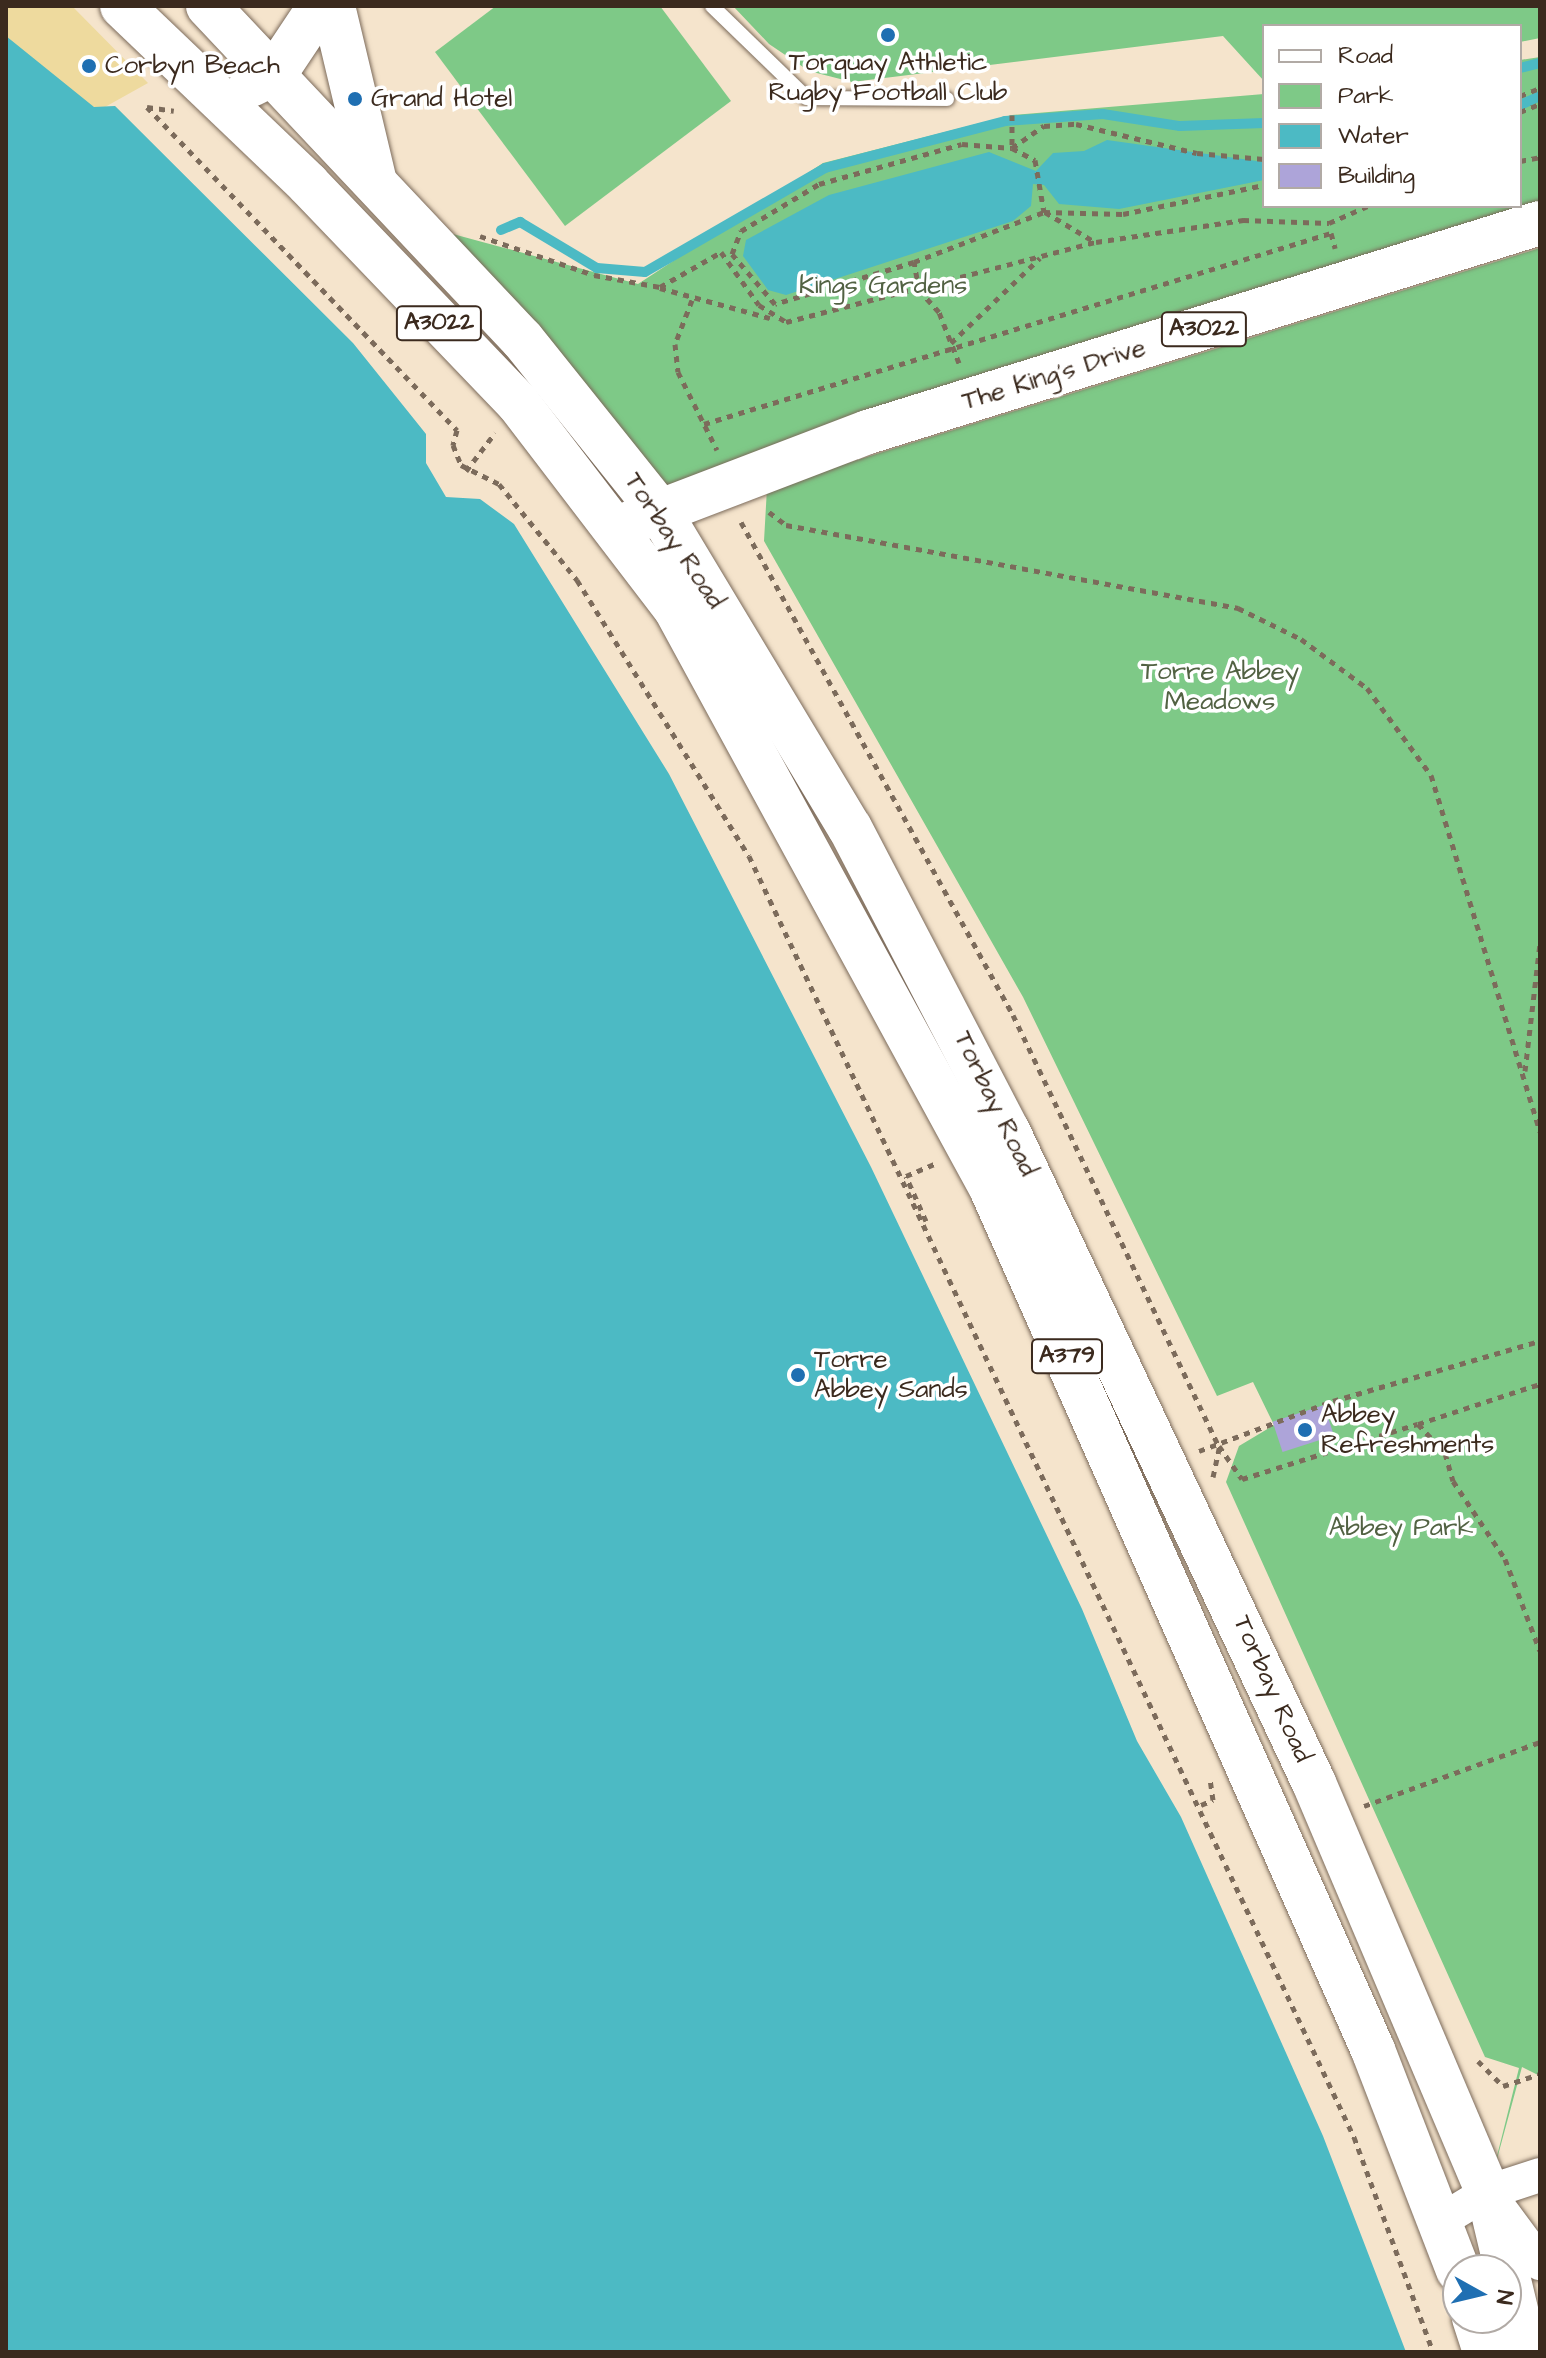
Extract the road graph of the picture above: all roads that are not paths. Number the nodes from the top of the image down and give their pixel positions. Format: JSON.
{"nodes":[{"id":1,"x":122,"y":6,"type":"edge"},
{"id":2,"x":206,"y":6,"type":"edge"},
{"id":3,"x":320,"y":6,"type":"edge"},
{"id":4,"x":333,"y":6,"type":"edge"},
{"id":5,"x":712,"y":6,"type":"edge"},
{"id":6,"x":276,"y":72,"type":"junction"},
{"id":7,"x":947,"y":99,"type":"dead end"},
{"id":8,"x":220,"y":102,"type":"junction"},
{"id":9,"x":374,"y":181,"type":"junction"},
{"id":10,"x":1540,"y":223,"type":"edge"},
{"id":11,"x":658,"y":509,"type":"junction"},
{"id":12,"x":619,"y":528,"type":"junction"},
{"id":13,"x":1540,"y":2175,"type":"edge"},
{"id":14,"x":1488,"y":2192,"type":"junction"},
{"id":15,"x":1442,"y":2220,"type":"junction"},
{"id":16,"x":1453,"y":2254,"type":"edge"},
{"id":17,"x":1540,"y":2263,"type":"edge"},
{"id":18,"x":1526,"y":2352,"type":"edge"}],
"edges":[{"from":1,"to":8,"type":"main road","name":"Torbay Road","number":"A3022"},
{"from":2,"to":6,"type":"main road","name":"Torbay Road","number":"A3022"},
{"from":2,"to":8,"type":"main road","number":"A3022"},
{"from":3,"to":6,"type":"main road"},
{"from":4,"to":9,"type":"main road"},
{"from":5,"to":7,"type":"lane"},
{"from":6,"to":8,"type":"main road"},
{"from":6,"to":9,"type":"main road","name":"Torbay Road","number":"A3022"},
{"from":8,"to":12,"type":"main road","name":"Torbay Road","number":"A3022"},
{"from":9,"to":11,"type":"main road","name":"Torbay Road","number":"A3022"},
{"from":10,"to":11,"type":"main road","name":"The King's Drive","number":"A3022"},
{"from":11,"to":12,"type":"main road","name":"The King's Drive","number":"A3022"},
{"from":11,"to":14,"type":"main road","name":"Torbay Road","number":"A379"},
{"from":12,"to":15,"type":"main road","name":"Torbay Road","number":"A379"},
{"from":13,"to":14,"type":"street"},
{"from":14,"to":15,"type":"street"},
{"from":14,"to":17,"type":"street"},
{"from":14,"to":18,"type":"main road","name":"Torbay Road","number":"A379"},
{"from":15,"to":16,"type":"main road","name":"Torbay Road","number":"A379"}]}
